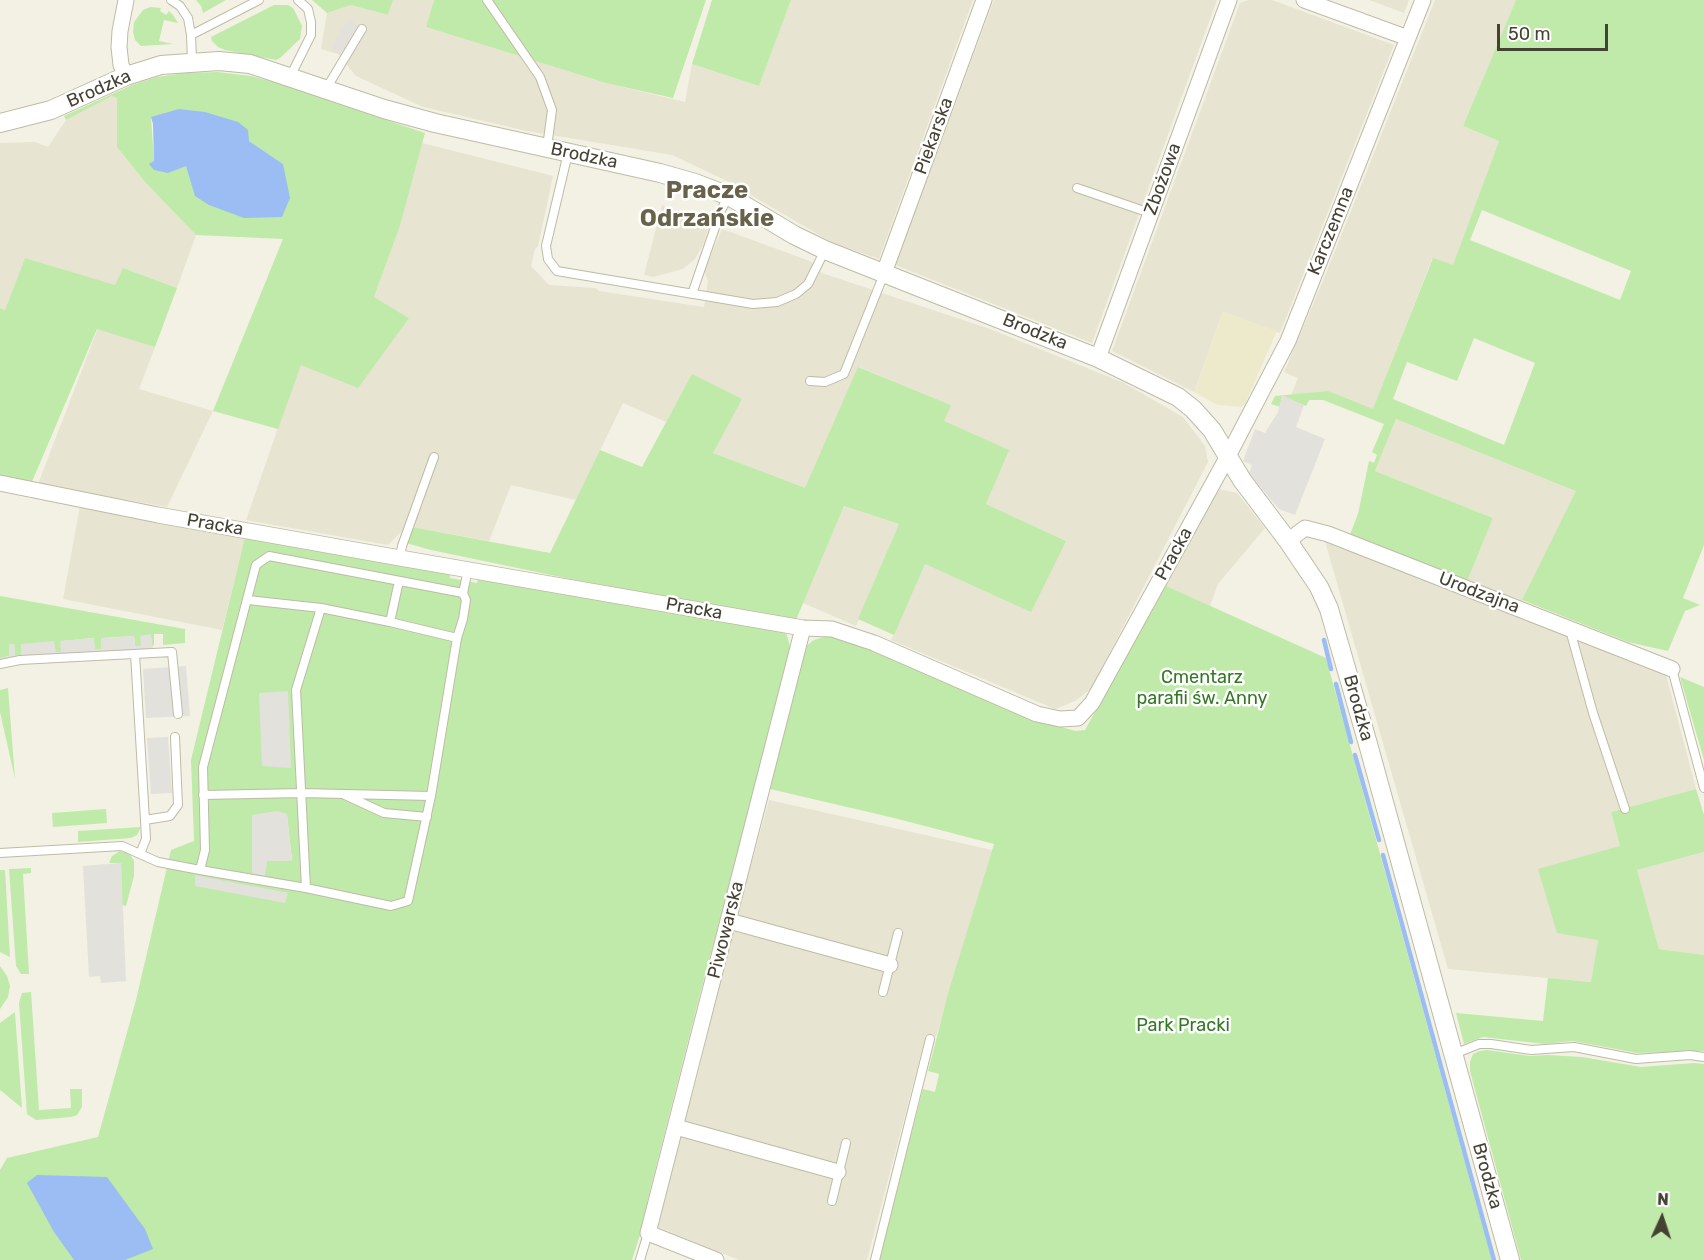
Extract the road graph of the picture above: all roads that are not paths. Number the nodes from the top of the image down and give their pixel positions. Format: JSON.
{"nodes":[{"id":1,"x":126,"y":0,"type":"edge"},
{"id":2,"x":171,"y":0,"type":"edge"},
{"id":3,"x":259,"y":0,"type":"edge"},
{"id":4,"x":298,"y":0,"type":"edge"},
{"id":5,"x":488,"y":0,"type":"edge"},
{"id":6,"x":984,"y":0,"type":"edge"},
{"id":7,"x":1229,"y":0,"type":"edge"},
{"id":8,"x":1304,"y":0,"type":"edge"},
{"id":9,"x":1423,"y":0,"type":"edge"},
{"id":10,"x":362,"y":29,"type":"dead end"},
{"id":11,"x":191,"y":34,"type":"junction"},
{"id":12,"x":1408,"y":38,"type":"junction"},
{"id":13,"x":192,"y":61,"type":"junction"},
{"id":14,"x":126,"y":76,"type":"junction"},
{"id":15,"x":291,"y":77,"type":"junction"},
{"id":16,"x":326,"y":89,"type":"junction"},
{"id":17,"x":0,"y":123,"type":"edge"},
{"id":18,"x":547,"y":148,"type":"junction"},
{"id":19,"x":568,"y":153,"type":"junction"},
{"id":20,"x":1077,"y":188,"type":"dead end"},
{"id":21,"x":729,"y":196,"type":"junction"},
{"id":22,"x":1150,"y":213,"type":"junction"},
{"id":23,"x":825,"y":250,"type":"junction"},
{"id":24,"x":884,"y":273,"type":"junction"},
{"id":25,"x":692,"y":294,"type":"junction"},
{"id":26,"x":1098,"y":358,"type":"junction"},
{"id":27,"x":810,"y":381,"type":"dead end"},
{"id":28,"x":1228,"y":456,"type":"junction"},
{"id":29,"x":434,"y":457,"type":"dead end"},
{"id":30,"x":0,"y":483,"type":"edge"},
{"id":31,"x":1288,"y":541,"type":"junction"},
{"id":32,"x":400,"y":558,"type":"junction"},
{"id":33,"x":468,"y":570,"type":"junction"},
{"id":34,"x":399,"y":581,"type":"junction"},
{"id":35,"x":463,"y":593,"type":"junction"},
{"id":36,"x":248,"y":600,"type":"junction"},
{"id":37,"x":321,"y":608,"type":"junction"},
{"id":38,"x":390,"y":622,"type":"junction"},
{"id":39,"x":804,"y":628,"type":"junction"},
{"id":40,"x":1570,"y":628,"type":"junction"},
{"id":41,"x":457,"y":638,"type":"junction"},
{"id":42,"x":135,"y":654,"type":"junction"},
{"id":43,"x":0,"y":664,"type":"edge"},
{"id":44,"x":1672,"y":669,"type":"joint"},
{"id":45,"x":178,"y":714,"type":"dead end"},
{"id":46,"x":175,"y":737,"type":"dead end"},
{"id":47,"x":1704,"y":788,"type":"edge"},
{"id":48,"x":302,"y":793,"type":"junction"},
{"id":49,"x":341,"y":793,"type":"junction"},
{"id":50,"x":203,"y":795,"type":"junction"},
{"id":51,"x":431,"y":796,"type":"junction"},
{"id":52,"x":1625,"y":810,"type":"dead end"},
{"id":53,"x":427,"y":817,"type":"junction"},
{"id":54,"x":145,"y":820,"type":"junction"},
{"id":55,"x":0,"y":853,"type":"edge"},
{"id":56,"x":140,"y":854,"type":"junction"},
{"id":57,"x":200,"y":870,"type":"junction"},
{"id":58,"x":306,"y":888,"type":"junction"},
{"id":59,"x":729,"y":921,"type":"junction"},
{"id":60,"x":898,"y":933,"type":"dead end"},
{"id":61,"x":890,"y":965,"type":"junction"},
{"id":62,"x":883,"y":992,"type":"dead end"},
{"id":63,"x":930,"y":1039,"type":"dead end"},
{"id":64,"x":1453,"y":1054,"type":"junction"},
{"id":65,"x":1704,"y":1057,"type":"edge"},
{"id":66,"x":676,"y":1127,"type":"junction"},
{"id":67,"x":846,"y":1143,"type":"dead end"},
{"id":68,"x":838,"y":1172,"type":"junction"},
{"id":69,"x":832,"y":1201,"type":"dead end"},
{"id":70,"x":648,"y":1233,"type":"junction"},
{"id":71,"x":640,"y":1260,"type":"edge"},
{"id":72,"x":716,"y":1260,"type":"edge"},
{"id":73,"x":875,"y":1260,"type":"edge"},
{"id":74,"x":1510,"y":1260,"type":"edge"}],
"edges":[{"from":1,"to":14,"type":"street"},
{"from":2,"to":11,"type":"lane"},
{"from":3,"to":11,"type":"lane"},
{"from":4,"to":15,"type":"lane"},
{"from":5,"to":18,"type":"lane"},
{"from":6,"to":24,"type":"street","name":"Piekarska"},
{"from":7,"to":22,"type":"street","name":"Zbożowa"},
{"from":8,"to":12,"type":"street"},
{"from":9,"to":12,"type":"street","name":"Karczemna"},
{"from":10,"to":16,"type":"lane"},
{"from":11,"to":13,"type":"lane"},
{"from":12,"to":28,"type":"street","name":"Karczemna"},
{"from":13,"to":14,"type":"street","name":"Brodzka"},
{"from":13,"to":15,"type":"street","name":"Brodzka"},
{"from":14,"to":17,"type":"street","name":"Brodzka"},
{"from":15,"to":16,"type":"street","name":"Brodzka"},
{"from":16,"to":18,"type":"street","name":"Brodzka"},
{"from":18,"to":19,"type":"street","name":"Brodzka"},
{"from":19,"to":21,"type":"street","name":"Brodzka"},
{"from":19,"to":25,"type":"lane"},
{"from":20,"to":22,"type":"lane"},
{"from":21,"to":23,"type":"street","name":"Brodzka"},
{"from":21,"to":25,"type":"lane"},
{"from":22,"to":26,"type":"street","name":"Zbożowa"},
{"from":23,"to":24,"type":"street","name":"Brodzka"},
{"from":23,"to":25,"type":"lane"},
{"from":24,"to":26,"type":"street","name":"Brodzka"},
{"from":24,"to":27,"type":"lane"},
{"from":26,"to":28,"type":"street","name":"Brodzka"},
{"from":28,"to":31,"type":"street","name":"Brodzka"},
{"from":28,"to":39,"type":"street","name":"Pracka"},
{"from":29,"to":32,"type":"lane"},
{"from":30,"to":32,"type":"street","name":"Pracka"},
{"from":31,"to":40,"type":"street","name":"Urodzajna"},
{"from":31,"to":64,"type":"street","name":"Brodzka"},
{"from":32,"to":33,"type":"street","name":"Pracka"},
{"from":33,"to":35,"type":"lane"},
{"from":33,"to":39,"type":"street","name":"Pracka"},
{"from":34,"to":35,"type":"lane"},
{"from":34,"to":36,"type":"lane"},
{"from":34,"to":38,"type":"lane"},
{"from":35,"to":41,"type":"lane"},
{"from":36,"to":37,"type":"lane"},
{"from":36,"to":50,"type":"lane"},
{"from":37,"to":38,"type":"lane"},
{"from":37,"to":48,"type":"lane"},
{"from":38,"to":41,"type":"lane"},
{"from":39,"to":59,"type":"street","name":"Piwowarska"},
{"from":40,"to":44,"type":"street","name":"Urodzajna"},
{"from":40,"to":52,"type":"lane"},
{"from":41,"to":51,"type":"lane"},
{"from":42,"to":43,"type":"lane"},
{"from":42,"to":45,"type":"lane"},
{"from":42,"to":54,"type":"lane"},
{"from":44,"to":47,"type":"lane"},
{"from":46,"to":54,"type":"lane"},
{"from":48,"to":49,"type":"lane"},
{"from":48,"to":50,"type":"lane"},
{"from":48,"to":58,"type":"lane"},
{"from":49,"to":51,"type":"lane"},
{"from":49,"to":53,"type":"lane"},
{"from":50,"to":57,"type":"lane"},
{"from":51,"to":53,"type":"lane"},
{"from":53,"to":58,"type":"lane"},
{"from":54,"to":56,"type":"lane"},
{"from":55,"to":56,"type":"lane"},
{"from":56,"to":57,"type":"lane"},
{"from":57,"to":58,"type":"lane"},
{"from":59,"to":61,"type":"street"},
{"from":59,"to":66,"type":"street","name":"Piwowarska"},
{"from":60,"to":61,"type":"lane"},
{"from":61,"to":62,"type":"lane"},
{"from":63,"to":73,"type":"lane"},
{"from":64,"to":65,"type":"lane"},
{"from":64,"to":74,"type":"street","name":"Brodzka"},
{"from":66,"to":68,"type":"street"},
{"from":66,"to":70,"type":"street","name":"Piwowarska"},
{"from":67,"to":68,"type":"lane"},
{"from":68,"to":69,"type":"lane"},
{"from":70,"to":71,"type":"lane"},
{"from":70,"to":72,"type":"street"}]}
